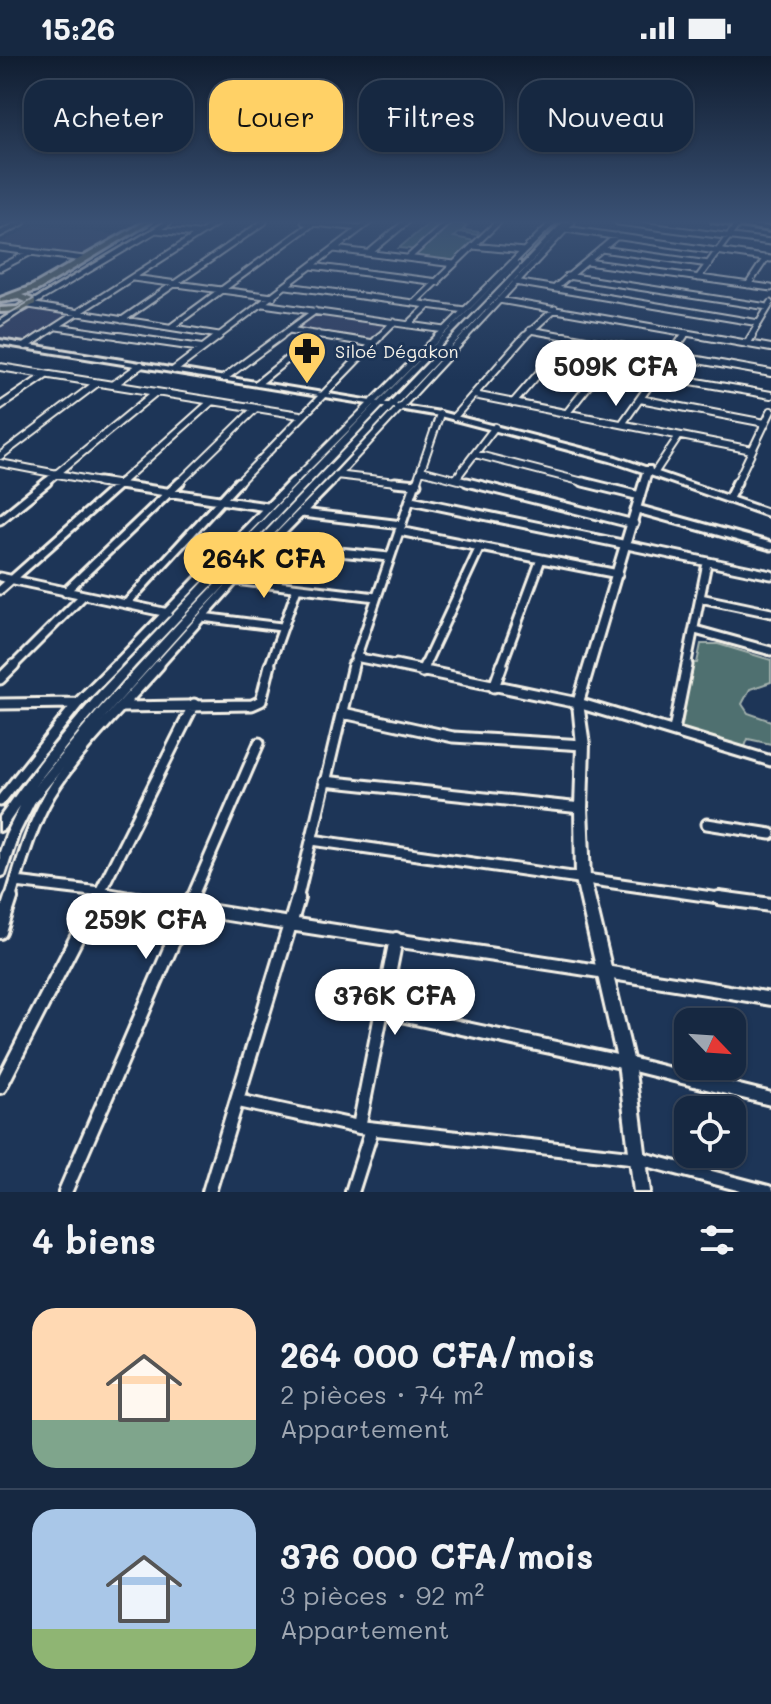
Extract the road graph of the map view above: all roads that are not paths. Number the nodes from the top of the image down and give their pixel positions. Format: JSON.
{"nodes":[{"id":1,"x":59,"y":275,"type":"edge"},
{"id":2,"x":63,"y":275,"type":"edge"},
{"id":3,"x":78,"y":275,"type":"edge"},
{"id":4,"x":136,"y":275,"type":"edge"},
{"id":5,"x":188,"y":275,"type":"edge"},
{"id":6,"x":242,"y":275,"type":"edge"},
{"id":7,"x":300,"y":275,"type":"edge"},
{"id":8,"x":383,"y":275,"type":"edge"},
{"id":9,"x":444,"y":275,"type":"edge"},
{"id":10,"x":500,"y":275,"type":"edge"},
{"id":11,"x":509,"y":275,"type":"edge"},
{"id":12,"x":515,"y":275,"type":"edge"},
{"id":13,"x":521,"y":275,"type":"edge"},
{"id":14,"x":677,"y":275,"type":"edge"},
{"id":15,"x":700,"y":275,"type":"edge"},
{"id":16,"x":755,"y":275,"type":"edge"},
{"id":17,"x":567,"y":276,"type":"joint"},
{"id":18,"x":132,"y":278,"type":"junction"},
{"id":19,"x":698,"y":278,"type":"junction"},
{"id":20,"x":438,"y":282,"type":"junction"},
{"id":21,"x":515,"y":282,"type":"junction"},
{"id":22,"x":175,"y":284,"type":"junction"},
{"id":23,"x":748,"y":285,"type":"junction"},
{"id":24,"x":287,"y":286,"type":"junction"},
{"id":25,"x":556,"y":287,"type":"junction"},
{"id":26,"x":771,"y":288,"type":"edge"},
{"id":27,"x":222,"y":290,"type":"junction"},
{"id":28,"x":273,"y":297,"type":"junction"},
{"id":29,"x":4,"y":299,"type":"edge"},
{"id":30,"x":499,"y":300,"type":"junction"},
{"id":31,"x":414,"y":303,"type":"junction"},
{"id":32,"x":263,"y":304,"type":"junction"},
{"id":33,"x":770,"y":304,"type":"edge"},
{"id":34,"x":26,"y":305,"type":"junction"},
{"id":35,"x":429,"y":305,"type":"junction"},
{"id":36,"x":555,"y":309,"type":"junction"},
{"id":37,"x":465,"y":310,"type":"junction"},
{"id":38,"x":316,"y":311,"type":"junction"},
{"id":39,"x":0,"y":312,"type":"edge"},
{"id":40,"x":78,"y":313,"type":"junction"},
{"id":41,"x":122,"y":320,"type":"junction"},
{"id":42,"x":394,"y":322,"type":"junction"},
{"id":43,"x":0,"y":323,"type":"edge"},
{"id":44,"x":759,"y":323,"type":"junction"},
{"id":45,"x":408,"y":325,"type":"junction"},
{"id":46,"x":57,"y":327,"type":"junction"},
{"id":47,"x":171,"y":327,"type":"junction"},
{"id":48,"x":289,"y":330,"type":"junction"},
{"id":49,"x":445,"y":330,"type":"junction"},
{"id":50,"x":530,"y":330,"type":"junction"},
{"id":51,"x":686,"y":333,"type":"junction"},
{"id":52,"x":318,"y":334,"type":"junction"},
{"id":53,"x":219,"y":335,"type":"junction"},
{"id":54,"x":570,"y":337,"type":"junction"},
{"id":55,"x":0,"y":342,"type":"edge"},
{"id":56,"x":371,"y":343,"type":"junction"},
{"id":57,"x":747,"y":344,"type":"junction"},
{"id":58,"x":26,"y":346,"type":"junction"},
{"id":59,"x":620,"y":346,"type":"junction"},
{"id":60,"x":202,"y":348,"type":"junction"},
{"id":61,"x":771,"y":348,"type":"edge"},
{"id":62,"x":671,"y":355,"type":"junction"},
{"id":63,"x":141,"y":365,"type":"junction"},
{"id":64,"x":0,"y":367,"type":"edge"},
{"id":65,"x":174,"y":370,"type":"junction"},
{"id":66,"x":771,"y":373,"type":"edge"},
{"id":67,"x":46,"y":374,"type":"junction"},
{"id":68,"x":657,"y":375,"type":"junction"},
{"id":69,"x":224,"y":378,"type":"junction"},
{"id":70,"x":97,"y":383,"type":"junction"},
{"id":71,"x":258,"y":383,"type":"junction"},
{"id":72,"x":113,"y":385,"type":"junction"},
{"id":73,"x":156,"y":392,"type":"junction"},
{"id":74,"x":321,"y":393,"type":"junction"},
{"id":75,"x":474,"y":395,"type":"junction"},
{"id":76,"x":771,"y":395,"type":"edge"},
{"id":77,"x":640,"y":399,"type":"junction"},
{"id":78,"x":212,"y":401,"type":"junction"},
{"id":79,"x":378,"y":402,"type":"junction"},
{"id":80,"x":513,"y":403,"type":"junction"},
{"id":81,"x":396,"y":405,"type":"junction"},
{"id":82,"x":0,"y":406,"type":"edge"},
{"id":83,"x":256,"y":408,"type":"junction"},
{"id":84,"x":771,"y":411,"type":"edge"},
{"id":85,"x":440,"y":414,"type":"junction"},
{"id":86,"x":566,"y":414,"type":"junction"},
{"id":87,"x":300,"y":415,"type":"junction"},
{"id":88,"x":454,"y":417,"type":"junction"},
{"id":89,"x":765,"y":423,"type":"junction"},
{"id":90,"x":622,"y":424,"type":"junction"},
{"id":91,"x":495,"y":427,"type":"junction"},
{"id":92,"x":679,"y":436,"type":"junction"},
{"id":93,"x":752,"y":450,"type":"junction"},
{"id":94,"x":475,"y":454,"type":"junction"},
{"id":95,"x":0,"y":456,"type":"edge"},
{"id":96,"x":0,"y":463,"type":"edge"},
{"id":97,"x":421,"y":470,"type":"junction"},
{"id":98,"x":652,"y":471,"type":"junction"},
{"id":99,"x":56,"y":474,"type":"junction"},
{"id":100,"x":336,"y":475,"type":"junction"},
{"id":101,"x":457,"y":477,"type":"junction"},
{"id":102,"x":417,"y":484,"type":"junction"},
{"id":103,"x":118,"y":485,"type":"junction"},
{"id":104,"x":169,"y":492,"type":"junction"},
{"id":105,"x":729,"y":498,"type":"junction"},
{"id":106,"x":222,"y":500,"type":"junction"},
{"id":107,"x":411,"y":500,"type":"junction"},
{"id":108,"x":639,"y":502,"type":"junction"},
{"id":109,"x":267,"y":507,"type":"junction"},
{"id":110,"x":302,"y":513,"type":"junction"},
{"id":111,"x":771,"y":514,"type":"edge"},
{"id":112,"x":0,"y":520,"type":"edge"},
{"id":113,"x":634,"y":524,"type":"junction"},
{"id":114,"x":400,"y":528,"type":"junction"},
{"id":115,"x":269,"y":545,"type":"junction"},
{"id":116,"x":627,"y":546,"type":"junction"},
{"id":117,"x":771,"y":546,"type":"edge"},
{"id":118,"x":480,"y":547,"type":"junction"},
{"id":119,"x":389,"y":557,"type":"junction"},
{"id":120,"x":541,"y":559,"type":"junction"},
{"id":121,"x":707,"y":563,"type":"junction"},
{"id":122,"x":618,"y":574,"type":"junction"},
{"id":123,"x":771,"y":575,"type":"edge"},
{"id":124,"x":0,"y":577,"type":"edge"},
{"id":125,"x":11,"y":580,"type":"junction"},
{"id":126,"x":235,"y":580,"type":"junction"},
{"id":127,"x":297,"y":588,"type":"junction"},
{"id":128,"x":0,"y":590,"type":"edge"},
{"id":129,"x":65,"y":592,"type":"junction"},
{"id":130,"x":83,"y":596,"type":"junction"},
{"id":131,"x":376,"y":597,"type":"junction"},
{"id":132,"x":700,"y":598,"type":"junction"},
{"id":133,"x":126,"y":604,"type":"junction"},
{"id":134,"x":168,"y":613,"type":"junction"},
{"id":135,"x":771,"y":613,"type":"edge"},
{"id":136,"x":202,"y":617,"type":"junction"},
{"id":137,"x":281,"y":627,"type":"junction"},
{"id":138,"x":695,"y":630,"type":"junction"},
{"id":139,"x":771,"y":651,"type":"edge"},
{"id":140,"x":355,"y":657,"type":"junction"},
{"id":141,"x":422,"y":672,"type":"junction"},
{"id":142,"x":0,"y":679,"type":"edge"},
{"id":143,"x":494,"y":687,"type":"junction"},
{"id":144,"x":78,"y":703,"type":"junction"},
{"id":145,"x":578,"y":703,"type":"junction"},
{"id":146,"x":0,"y":704,"type":"edge"},
{"id":147,"x":194,"y":704,"type":"junction"},
{"id":148,"x":121,"y":707,"type":"junction"},
{"id":149,"x":343,"y":713,"type":"junction"},
{"id":150,"x":674,"y":730,"type":"junction"},
{"id":151,"x":259,"y":743,"type":"dead end"},
{"id":152,"x":583,"y":745,"type":"junction"},
{"id":153,"x":771,"y":761,"type":"edge"},
{"id":154,"x":324,"y":781,"type":"junction"},
{"id":155,"x":0,"y":801,"type":"edge"},
{"id":156,"x":581,"y":808,"type":"junction"},
{"id":157,"x":707,"y":824,"type":"dead end"},
{"id":158,"x":0,"y":826,"type":"edge"},
{"id":159,"x":771,"y":834,"type":"edge"},
{"id":160,"x":312,"y":840,"type":"junction"},
{"id":161,"x":0,"y":872,"type":"edge"},
{"id":162,"x":583,"y":879,"type":"junction"},
{"id":163,"x":16,"y":882,"type":"junction"},
{"id":164,"x":100,"y":892,"type":"junction"},
{"id":165,"x":771,"y":905,"type":"edge"},
{"id":166,"x":188,"y":907,"type":"junction"},
{"id":167,"x":291,"y":926,"type":"junction"},
{"id":168,"x":0,"y":932,"type":"edge"},
{"id":169,"x":396,"y":939,"type":"junction"},
{"id":170,"x":603,"y":970,"type":"junction"},
{"id":171,"x":771,"y":999,"type":"edge"},
{"id":172,"x":382,"y":1011,"type":"junction"},
{"id":173,"x":626,"y":1063,"type":"junction"},
{"id":174,"x":0,"y":1087,"type":"edge"},
{"id":175,"x":771,"y":1099,"type":"edge"},
{"id":176,"x":238,"y":1101,"type":"junction"},
{"id":177,"x":365,"y":1128,"type":"junction"},
{"id":178,"x":639,"y":1158,"type":"junction"},
{"id":179,"x":65,"y":1192,"type":"edge"},
{"id":180,"x":209,"y":1192,"type":"edge"},
{"id":181,"x":352,"y":1192,"type":"edge"},
{"id":182,"x":642,"y":1192,"type":"edge"},
{"id":183,"x":768,"y":1192,"type":"edge"}],
"edges":[{"from":1,"to":29,"type":"highway"},
{"from":2,"to":34,"type":"highway"},
{"from":3,"to":34,"type":"street"},
{"from":4,"to":18,"type":"street"},
{"from":5,"to":22,"type":"street"},
{"from":6,"to":27,"type":"street"},
{"from":7,"to":24,"type":"street"},
{"from":8,"to":20,"type":"street"},
{"from":9,"to":20,"type":"street"},
{"from":10,"to":37,"type":"street"},
{"from":11,"to":79,"type":"street"},
{"from":12,"to":81,"type":"street"},
{"from":13,"to":21,"type":"street"},
{"from":14,"to":19,"type":"street"},
{"from":15,"to":19,"type":"street"},
{"from":16,"to":23,"type":"street"},
{"from":17,"to":25,"type":"street"},
{"from":17,"to":33,"type":"street"},
{"from":18,"to":22,"type":"street"},
{"from":18,"to":40,"type":"street"},
{"from":19,"to":23,"type":"street"},
{"from":20,"to":31,"type":"street"},
{"from":21,"to":25,"type":"street"},
{"from":21,"to":30,"type":"street"},
{"from":22,"to":27,"type":"street"},
{"from":22,"to":41,"type":"street"},
{"from":23,"to":26,"type":"street"},
{"from":24,"to":28,"type":"street"},
{"from":24,"to":31,"type":"street"},
{"from":25,"to":44,"type":"street"},
{"from":27,"to":28,"type":"street"},
{"from":27,"to":47,"type":"street"},
{"from":28,"to":32,"type":"street"},
{"from":29,"to":34,"type":"highway"},
{"from":30,"to":36,"type":"street"},
{"from":30,"to":81,"type":"street"},
{"from":31,"to":35,"type":"street"},
{"from":32,"to":38,"type":"street"},
{"from":32,"to":53,"type":"street"},
{"from":33,"to":44,"type":"street"},
{"from":34,"to":39,"type":"highway"},
{"from":34,"to":40,"type":"street"},
{"from":34,"to":43,"type":"street"},
{"from":35,"to":37,"type":"street"},
{"from":35,"to":45,"type":"street"},
{"from":36,"to":50,"type":"street"},
{"from":36,"to":51,"type":"street"},
{"from":37,"to":49,"type":"street"},
{"from":38,"to":42,"type":"street"},
{"from":38,"to":48,"type":"street"},
{"from":40,"to":41,"type":"street"},
{"from":40,"to":46,"type":"street"},
{"from":41,"to":47,"type":"street"},
{"from":42,"to":45,"type":"street"},
{"from":42,"to":56,"type":"street"},
{"from":44,"to":57,"type":"street"},
{"from":45,"to":49,"type":"street"},
{"from":46,"to":58,"type":"street"},
{"from":46,"to":60,"type":"street"},
{"from":47,"to":53,"type":"street"},
{"from":48,"to":52,"type":"street"},
{"from":48,"to":69,"type":"street"},
{"from":49,"to":79,"type":"street"},
{"from":50,"to":54,"type":"street"},
{"from":50,"to":75,"type":"street"},
{"from":51,"to":57,"type":"street"},
{"from":51,"to":62,"type":"street"},
{"from":52,"to":56,"type":"street"},
{"from":52,"to":71,"type":"street"},
{"from":53,"to":60,"type":"street"},
{"from":54,"to":59,"type":"street"},
{"from":54,"to":80,"type":"street"},
{"from":55,"to":58,"type":"street"},
{"from":56,"to":74,"type":"street"},
{"from":57,"to":61,"type":"street"},
{"from":58,"to":63,"type":"street"},
{"from":59,"to":62,"type":"street"},
{"from":59,"to":86,"type":"street"},
{"from":60,"to":65,"type":"street"},
{"from":62,"to":66,"type":"street"},
{"from":62,"to":68,"type":"street"},
{"from":63,"to":65,"type":"street"},
{"from":63,"to":72,"type":"street"},
{"from":64,"to":67,"type":"street"},
{"from":65,"to":69,"type":"street"},
{"from":67,"to":70,"type":"street"},
{"from":67,"to":82,"type":"street"},
{"from":68,"to":76,"type":"street"},
{"from":68,"to":77,"type":"street"},
{"from":69,"to":71,"type":"street"},
{"from":70,"to":72,"type":"street"},
{"from":70,"to":95,"type":"street"},
{"from":71,"to":74,"type":"street"},
{"from":72,"to":73,"type":"street"},
{"from":73,"to":78,"type":"street"},
{"from":73,"to":99,"type":"street"},
{"from":74,"to":79,"type":"street"},
{"from":74,"to":87,"type":"street"},
{"from":75,"to":80,"type":"street"},
{"from":75,"to":88,"type":"street"},
{"from":77,"to":89,"type":"street"},
{"from":77,"to":90,"type":"street"},
{"from":78,"to":83,"type":"street"},
{"from":78,"to":103,"type":"street"},
{"from":79,"to":81,"type":"street"},
{"from":79,"to":109,"type":"street"},
{"from":79,"to":158,"type":"street"},
{"from":80,"to":86,"type":"street"},
{"from":81,"to":85,"type":"street"},
{"from":81,"to":100,"type":"street"},
{"from":81,"to":161,"type":"street"},
{"from":83,"to":87,"type":"street"},
{"from":83,"to":104,"type":"street"},
{"from":84,"to":89,"type":"street"},
{"from":85,"to":88,"type":"street"},
{"from":85,"to":97,"type":"street"},
{"from":86,"to":90,"type":"street"},
{"from":87,"to":106,"type":"street"},
{"from":88,"to":91,"type":"street"},
{"from":89,"to":93,"type":"street"},
{"from":90,"to":92,"type":"street"},
{"from":91,"to":94,"type":"street"},
{"from":91,"to":98,"type":"street"},
{"from":92,"to":93,"type":"street"},
{"from":92,"to":98,"type":"street"},
{"from":93,"to":105,"type":"street"},
{"from":94,"to":101,"type":"street"},
{"from":94,"to":108,"type":"street"},
{"from":96,"to":99,"type":"street"},
{"from":97,"to":101,"type":"street"},
{"from":97,"to":102,"type":"street"},
{"from":98,"to":105,"type":"street"},
{"from":98,"to":108,"type":"street"},
{"from":99,"to":103,"type":"street"},
{"from":99,"to":112,"type":"street"},
{"from":100,"to":102,"type":"street"},
{"from":100,"to":110,"type":"street"},
{"from":101,"to":113,"type":"street"},
{"from":102,"to":107,"type":"street"},
{"from":103,"to":104,"type":"street"},
{"from":103,"to":125,"type":"street"},
{"from":104,"to":106,"type":"street"},
{"from":104,"to":129,"type":"street"},
{"from":105,"to":111,"type":"street"},
{"from":106,"to":109,"type":"street"},
{"from":106,"to":133,"type":"street"},
{"from":107,"to":114,"type":"street"},
{"from":107,"to":116,"type":"street"},
{"from":108,"to":113,"type":"street"},
{"from":108,"to":117,"type":"street"},
{"from":109,"to":134,"type":"street"},
{"from":110,"to":114,"type":"street"},
{"from":110,"to":115,"type":"street"},
{"from":113,"to":116,"type":"street"},
{"from":114,"to":118,"type":"street"},
{"from":114,"to":119,"type":"street"},
{"from":115,"to":119,"type":"street"},
{"from":115,"to":126,"type":"street"},
{"from":116,"to":121,"type":"street"},
{"from":116,"to":122,"type":"street"},
{"from":118,"to":120,"type":"street"},
{"from":118,"to":141,"type":"street"},
{"from":119,"to":131,"type":"street"},
{"from":120,"to":122,"type":"street"},
{"from":120,"to":143,"type":"street"},
{"from":121,"to":123,"type":"street"},
{"from":121,"to":132,"type":"street"},
{"from":122,"to":145,"type":"street"},
{"from":124,"to":125,"type":"street"},
{"from":125,"to":128,"type":"street"},
{"from":125,"to":129,"type":"street"},
{"from":126,"to":127,"type":"street"},
{"from":126,"to":136,"type":"street"},
{"from":127,"to":131,"type":"street"},
{"from":127,"to":137,"type":"street"},
{"from":129,"to":130,"type":"street"},
{"from":130,"to":133,"type":"street"},
{"from":130,"to":142,"type":"street"},
{"from":131,"to":140,"type":"street"},
{"from":132,"to":135,"type":"street"},
{"from":132,"to":138,"type":"street"},
{"from":133,"to":134,"type":"street"},
{"from":134,"to":144,"type":"street"},
{"from":136,"to":137,"type":"street"},
{"from":136,"to":148,"type":"street"},
{"from":137,"to":147,"type":"street"},
{"from":138,"to":139,"type":"street"},
{"from":138,"to":150,"type":"street"},
{"from":140,"to":141,"type":"street"},
{"from":140,"to":149,"type":"street"},
{"from":141,"to":143,"type":"street"},
{"from":143,"to":145,"type":"street"},
{"from":144,"to":146,"type":"street"},
{"from":144,"to":155,"type":"street"},
{"from":145,"to":150,"type":"street"},
{"from":145,"to":152,"type":"street"},
{"from":147,"to":148,"type":"street"},
{"from":147,"to":164,"type":"street"},
{"from":148,"to":163,"type":"street"},
{"from":149,"to":152,"type":"street"},
{"from":149,"to":154,"type":"street"},
{"from":150,"to":153,"type":"street"},
{"from":151,"to":166,"type":"street"},
{"from":152,"to":156,"type":"street"},
{"from":154,"to":156,"type":"street"},
{"from":154,"to":160,"type":"street"},
{"from":156,"to":162,"type":"street"},
{"from":157,"to":159,"type":"street"},
{"from":160,"to":162,"type":"street"},
{"from":160,"to":167,"type":"street"},
{"from":162,"to":165,"type":"street"},
{"from":162,"to":170,"type":"street"},
{"from":163,"to":164,"type":"street"},
{"from":163,"to":168,"type":"street"},
{"from":164,"to":166,"type":"street"},
{"from":164,"to":174,"type":"street"},
{"from":166,"to":167,"type":"street"},
{"from":166,"to":179,"type":"street"},
{"from":167,"to":169,"type":"street"},
{"from":167,"to":176,"type":"street"},
{"from":169,"to":170,"type":"street"},
{"from":169,"to":172,"type":"street"},
{"from":170,"to":171,"type":"street"},
{"from":170,"to":173,"type":"street"},
{"from":172,"to":173,"type":"street"},
{"from":172,"to":177,"type":"street"},
{"from":173,"to":175,"type":"street"},
{"from":173,"to":178,"type":"street"},
{"from":176,"to":177,"type":"street"},
{"from":176,"to":180,"type":"street"},
{"from":177,"to":178,"type":"street"},
{"from":177,"to":181,"type":"street"},
{"from":178,"to":182,"type":"street"},
{"from":178,"to":183,"type":"street"}]}
